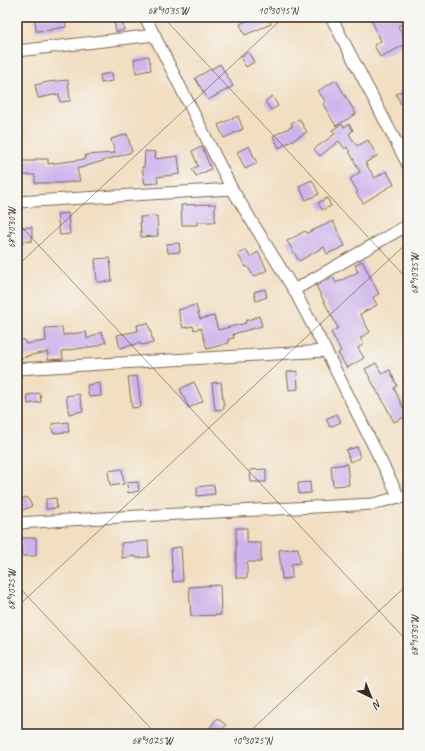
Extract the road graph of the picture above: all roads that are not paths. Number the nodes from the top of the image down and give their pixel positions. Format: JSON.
{"nodes":[{"id":1,"x":145,"y":17,"type":"edge"},
{"id":2,"x":331,"y":17,"type":"edge"},
{"id":3,"x":155,"y":36,"type":"junction"},
{"id":4,"x":17,"y":50,"type":"edge"},
{"id":5,"x":408,"y":165,"type":"edge"},
{"id":6,"x":232,"y":189,"type":"junction"},
{"id":7,"x":17,"y":202,"type":"edge"},
{"id":8,"x":408,"y":225,"type":"edge"},
{"id":9,"x":294,"y":290,"type":"junction"},
{"id":10,"x":326,"y":350,"type":"junction"},
{"id":11,"x":17,"y":369,"type":"edge"},
{"id":12,"x":403,"y":497,"type":"edge"},
{"id":13,"x":17,"y":523,"type":"edge"}],
"edges":[{"from":1,"to":3,"type":"street"},
{"from":2,"to":5,"type":"street"},
{"from":3,"to":4,"type":"street"},
{"from":3,"to":6,"type":"street"},
{"from":6,"to":7,"type":"street"},
{"from":6,"to":9,"type":"street"},
{"from":8,"to":9,"type":"street"},
{"from":9,"to":10,"type":"street"},
{"from":10,"to":11,"type":"street"},
{"from":10,"to":12,"type":"street"},
{"from":12,"to":13,"type":"street"}]}
